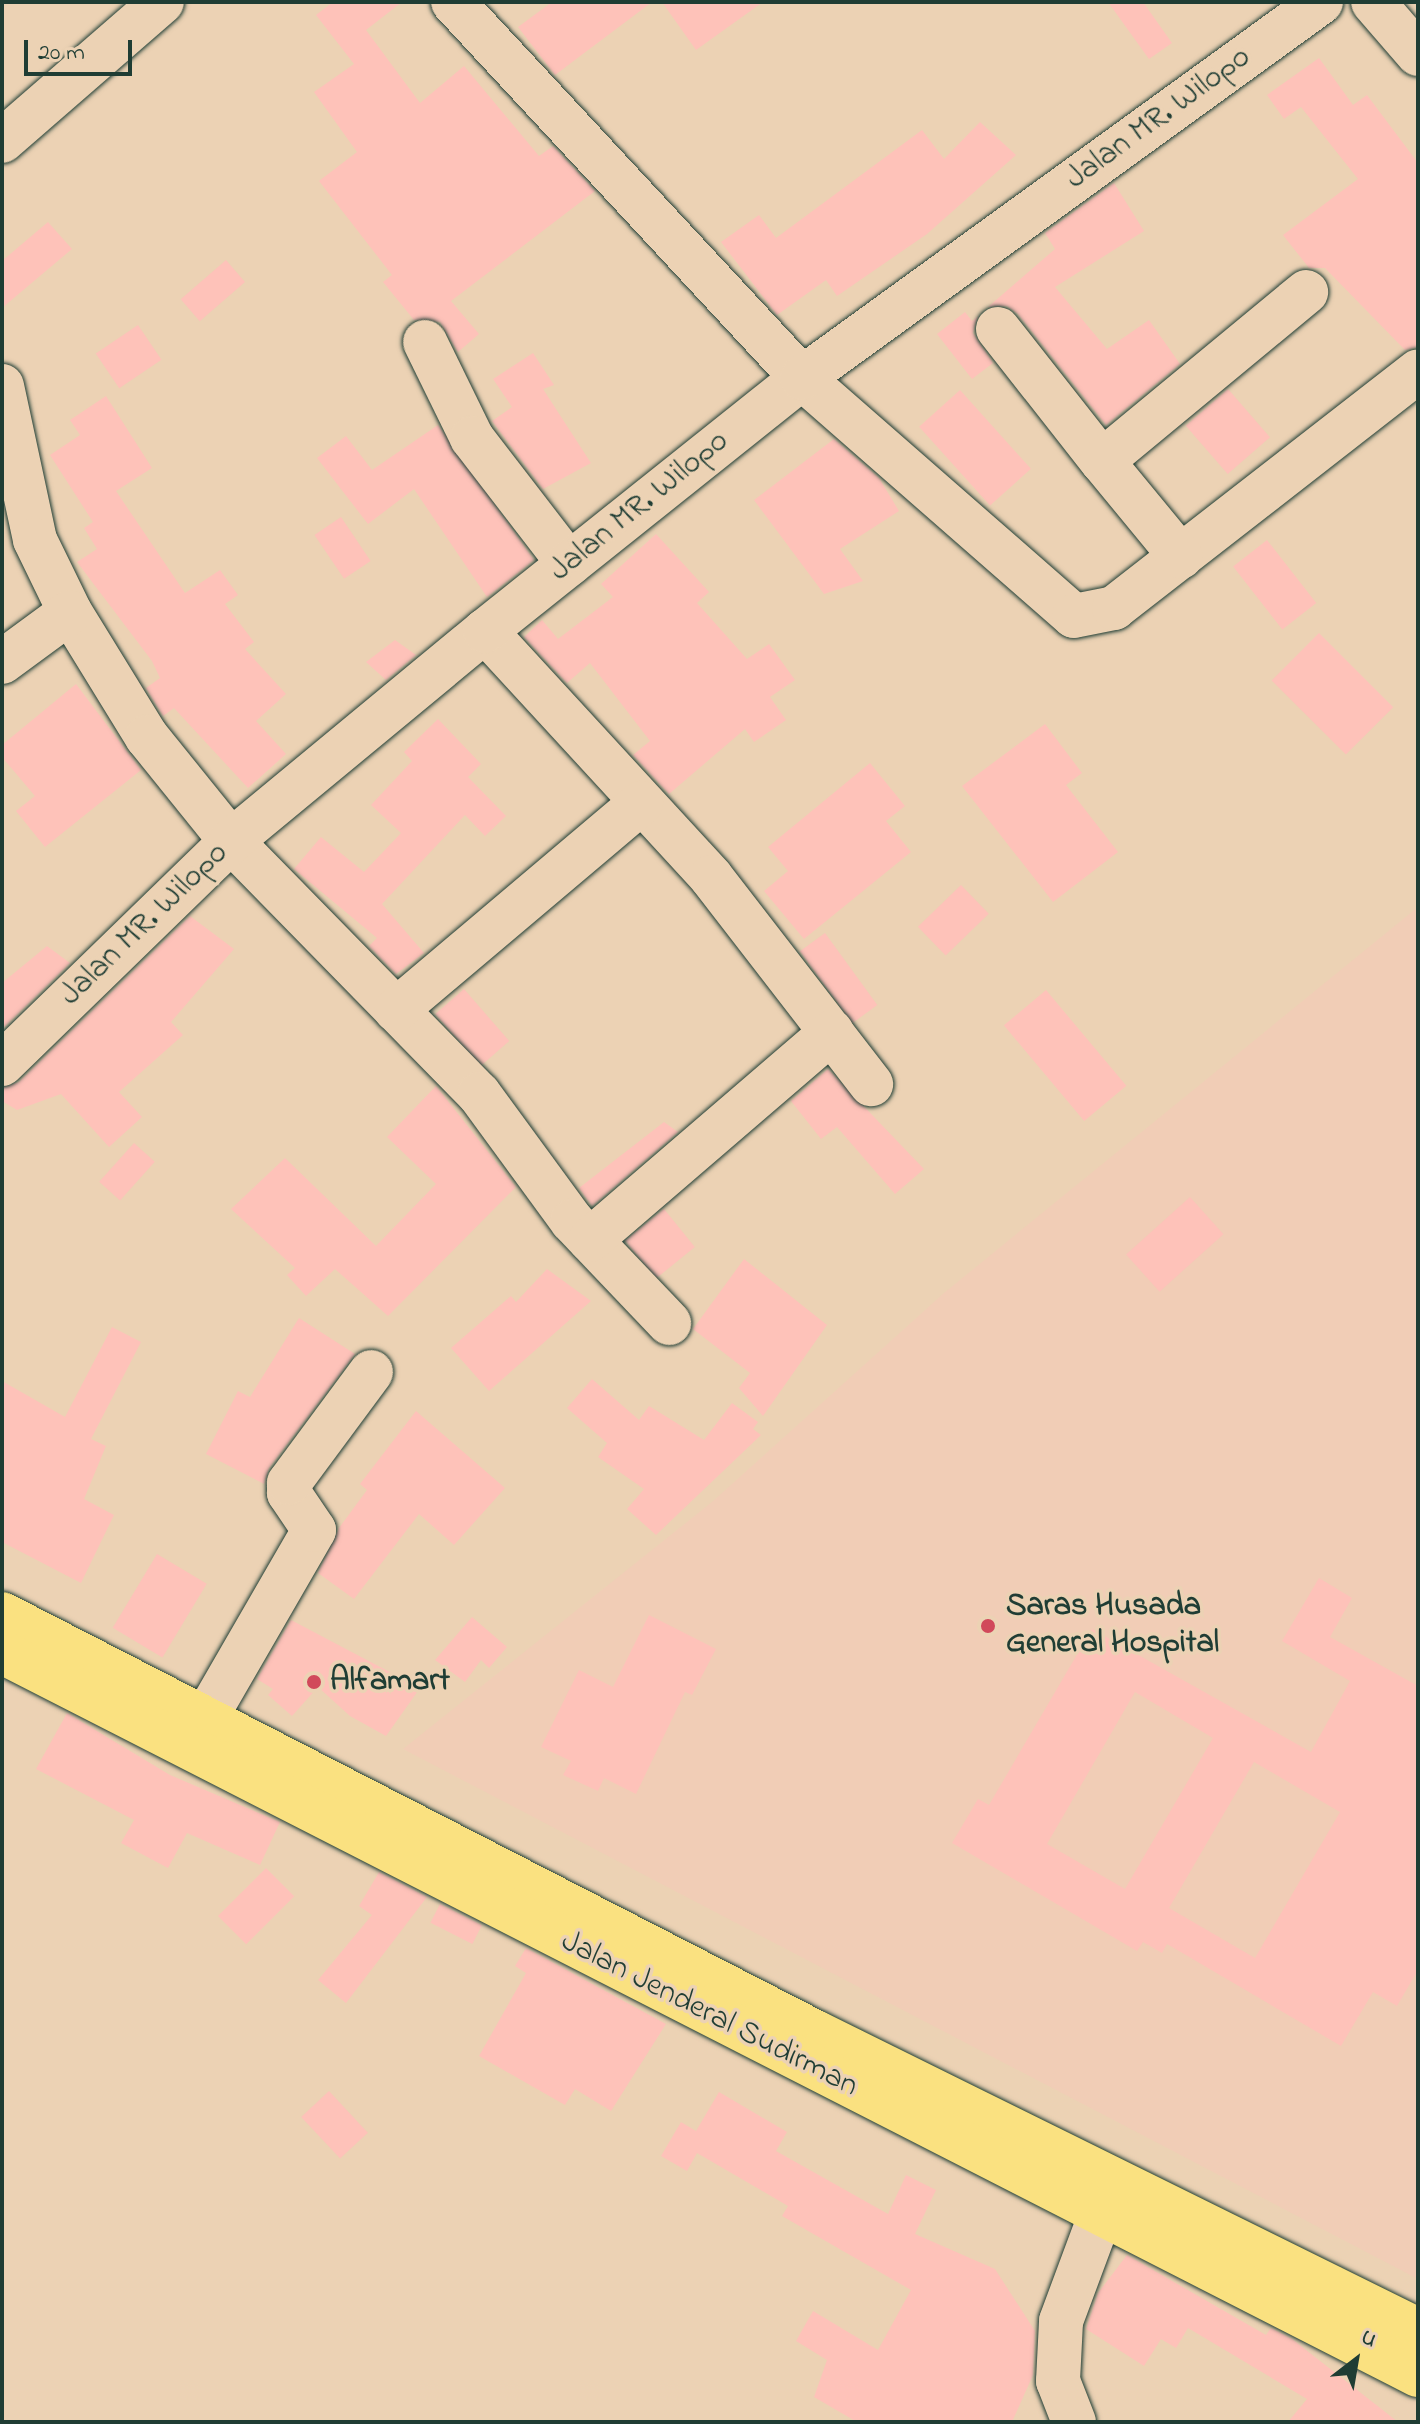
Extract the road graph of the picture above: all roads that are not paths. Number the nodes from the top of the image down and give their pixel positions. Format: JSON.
{"nodes":[{"id":1,"x":162,"y":2,"type":"edge"},
{"id":2,"x":453,"y":2,"type":"edge"},
{"id":3,"x":1321,"y":2,"type":"edge"},
{"id":4,"x":1373,"y":2,"type":"edge"},
{"id":5,"x":1418,"y":54,"type":"edge"},
{"id":6,"x":2,"y":141,"type":"edge"},
{"id":7,"x":1306,"y":292,"type":"dead end"},
{"id":8,"x":998,"y":329,"type":"dead end"},
{"id":9,"x":425,"y":342,"type":"dead end"},
{"id":10,"x":1418,"y":371,"type":"edge"},
{"id":11,"x":802,"y":378,"type":"junction"},
{"id":12,"x":2,"y":386,"type":"edge"},
{"id":13,"x":1102,"y":461,"type":"junction"},
{"id":14,"x":1181,"y":557,"type":"junction"},
{"id":15,"x":569,"y":564,"type":"junction"},
{"id":16,"x":70,"y":612,"type":"junction"},
{"id":17,"x":485,"y":631,"type":"junction"},
{"id":18,"x":2,"y":662,"type":"edge"},
{"id":19,"x":641,"y":803,"type":"junction"},
{"id":20,"x":231,"y":841,"type":"junction"},
{"id":21,"x":396,"y":1010,"type":"junction"},
{"id":22,"x":832,"y":1032,"type":"junction"},
{"id":23,"x":2,"y":1064,"type":"edge"},
{"id":24,"x":871,"y":1084,"type":"dead end"},
{"id":25,"x":590,"y":1240,"type":"junction"},
{"id":26,"x":669,"y":1323,"type":"dead end"},
{"id":27,"x":371,"y":1372,"type":"dead end"},
{"id":28,"x":2,"y":1614,"type":"edge"},
{"id":29,"x":2,"y":1652,"type":"edge"},
{"id":30,"x":205,"y":1719,"type":"junction"},
{"id":31,"x":368,"y":1820,"type":"junction"},
{"id":32,"x":834,"y":2061,"type":"junction"},
{"id":33,"x":1100,"y":2216,"type":"junction"},
{"id":34,"x":1247,"y":2267,"type":"junction"},
{"id":35,"x":1418,"y":2330,"type":"edge"},
{"id":36,"x":1418,"y":2375,"type":"edge"},
{"id":37,"x":1074,"y":2422,"type":"edge"}],
"edges":[{"from":1,"to":6,"type":"street"},
{"from":2,"to":11,"type":"street"},
{"from":3,"to":11,"type":"street","name":"Jalan MR. Wilopo"},
{"from":4,"to":5,"type":"street"},
{"from":7,"to":13,"type":"street"},
{"from":8,"to":13,"type":"street"},
{"from":9,"to":15,"type":"street"},
{"from":10,"to":14,"type":"street"},
{"from":11,"to":14,"type":"street"},
{"from":11,"to":15,"type":"street","name":"Jalan MR. Wilopo"},
{"from":12,"to":16,"type":"street"},
{"from":13,"to":14,"type":"street"},
{"from":15,"to":17,"type":"street","name":"Jalan MR. Wilopo"},
{"from":16,"to":18,"type":"street"},
{"from":16,"to":20,"type":"street"},
{"from":17,"to":19,"type":"street"},
{"from":17,"to":20,"type":"street","name":"Jalan MR. Wilopo"},
{"from":19,"to":21,"type":"street"},
{"from":19,"to":22,"type":"street"},
{"from":20,"to":21,"type":"street"},
{"from":20,"to":23,"type":"street","name":"Jalan MR. Wilopo"},
{"from":21,"to":25,"type":"street"},
{"from":22,"to":24,"type":"street"},
{"from":22,"to":25,"type":"street"},
{"from":25,"to":26,"type":"street"},
{"from":27,"to":30,"type":"street"},
{"from":28,"to":30,"type":"main road","name":"Jalan Jenderal Sudirman"},
{"from":29,"to":31,"type":"main road","name":"Jalan Jenderal Sudirman"},
{"from":30,"to":31,"type":"main road","name":"Jalan Jenderal Sudirman"},
{"from":31,"to":32,"type":"main road","name":"Jalan Jenderal Sudirman"},
{"from":32,"to":33,"type":"main road","name":"Jalan Jenderal Sudirman"},
{"from":32,"to":34,"type":"main road","name":"Jalan Jenderal Sudirman"},
{"from":33,"to":34,"type":"main road","name":"Jalan Jenderal Sudirman"},
{"from":33,"to":37,"type":"street"},
{"from":34,"to":35,"type":"main road","name":"Jalan Jenderal Sudirman"},
{"from":34,"to":36,"type":"main road","name":"Jalan Jenderal Sudirman"}]}
